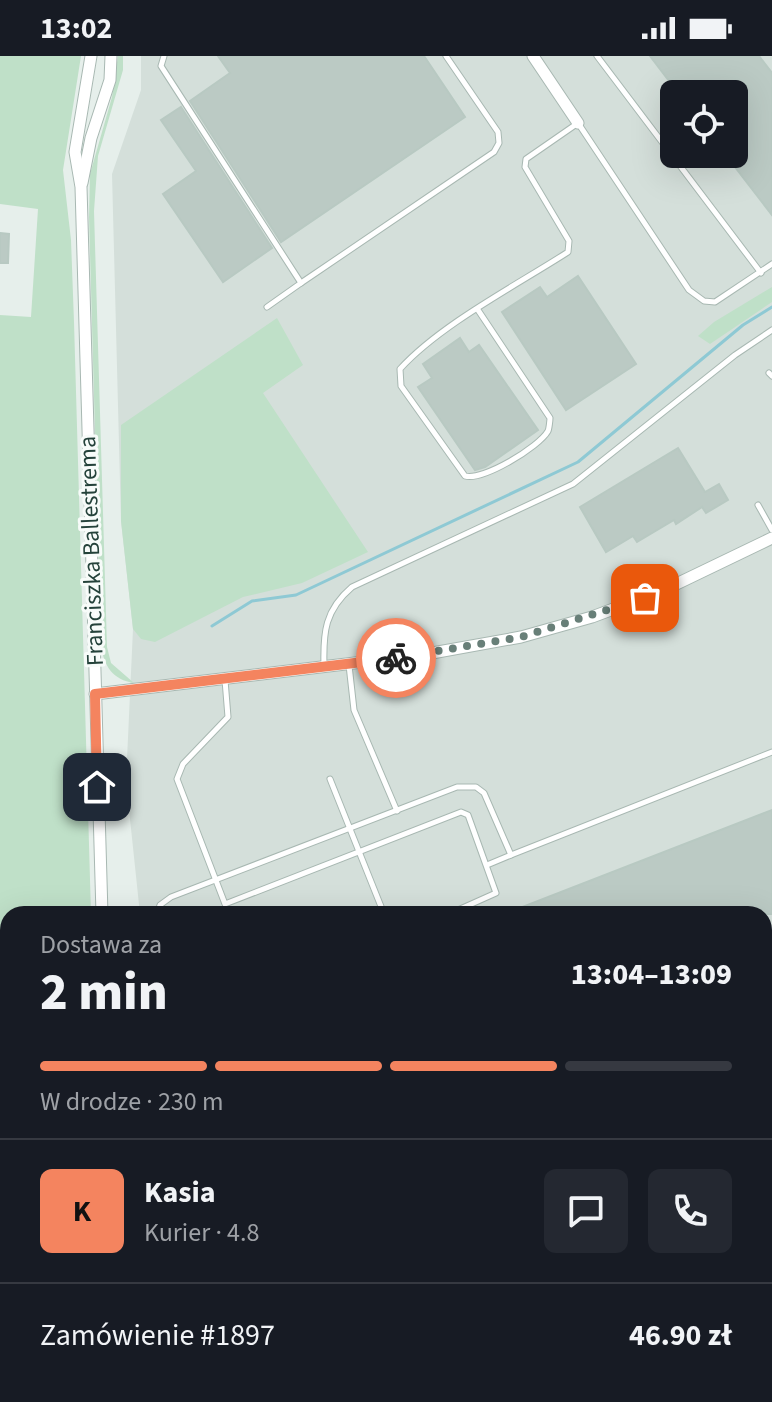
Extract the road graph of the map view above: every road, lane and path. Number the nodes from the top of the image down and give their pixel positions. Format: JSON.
{"nodes":[{"id":1,"x":91,"y":56,"type":"edge"},
{"id":2,"x":111,"y":56,"type":"edge"},
{"id":3,"x":164,"y":56,"type":"edge"},
{"id":4,"x":446,"y":56,"type":"edge"},
{"id":5,"x":533,"y":56,"type":"edge"},
{"id":6,"x":597,"y":56,"type":"edge"},
{"id":7,"x":578,"y":123,"type":"junction"},
{"id":8,"x":81,"y":187,"type":"junction"},
{"id":9,"x":772,"y":264,"type":"edge"},
{"id":10,"x":761,"y":273,"type":"junction"},
{"id":11,"x":301,"y":283,"type":"junction"},
{"id":12,"x":267,"y":307,"type":"dead end"},
{"id":13,"x":478,"y":310,"type":"junction"},
{"id":14,"x":772,"y":330,"type":"edge"},
{"id":15,"x":758,"y":505,"type":"dead end"},
{"id":16,"x":772,"y":530,"type":"edge"},
{"id":17,"x":772,"y":538,"type":"edge"},
{"id":18,"x":349,"y":664,"type":"junction"},
{"id":19,"x":324,"y":667,"type":"junction"},
{"id":20,"x":225,"y":679,"type":"junction"},
{"id":21,"x":95,"y":694,"type":"junction"},
{"id":22,"x":772,"y":752,"type":"edge"},
{"id":23,"x":330,"y":779,"type":"dead end"},
{"id":24,"x":397,"y":811,"type":"junction"},
{"id":25,"x":350,"y":829,"type":"junction"},
{"id":26,"x":359,"y":852,"type":"junction"},
{"id":27,"x":511,"y":855,"type":"junction"},
{"id":28,"x":487,"y":865,"type":"junction"},
{"id":29,"x":216,"y":880,"type":"junction"},
{"id":30,"x":102,"y":906,"type":"edge"},
{"id":31,"x":160,"y":906,"type":"edge"},
{"id":32,"x":381,"y":906,"type":"edge"},
{"id":33,"x":467,"y":906,"type":"edge"}],
"edges":[{"from":1,"to":8,"type":"street","name":"Franciszka Ballestrema"},
{"from":2,"to":8,"type":"street","name":"Franciszka Ballestrema"},
{"from":3,"to":11,"type":"lane"},
{"from":4,"to":11,"type":"lane"},
{"from":5,"to":7,"type":"street"},
{"from":6,"to":10,"type":"lane"},
{"from":7,"to":10,"type":"lane"},
{"from":7,"to":13,"type":"lane"},
{"from":8,"to":21,"type":"street","name":"Franciszka Ballestrema"},
{"from":9,"to":10,"type":"lane"},
{"from":11,"to":12,"type":"lane"},
{"from":13,"to":13,"type":"lane"},
{"from":14,"to":19,"type":"lane"},
{"from":15,"to":16,"type":"lane"},
{"from":17,"to":18,"type":"street"},
{"from":18,"to":19,"type":"street"},
{"from":18,"to":24,"type":"lane"},
{"from":19,"to":20,"type":"street"},
{"from":20,"to":21,"type":"street"},
{"from":20,"to":29,"type":"lane"},
{"from":21,"to":30,"type":"street","name":"Franciszka Ballestrema"},
{"from":22,"to":27,"type":"lane"},
{"from":23,"to":25,"type":"lane"},
{"from":24,"to":25,"type":"lane"},
{"from":24,"to":27,"type":"lane"},
{"from":25,"to":26,"type":"lane"},
{"from":25,"to":29,"type":"lane"},
{"from":26,"to":28,"type":"lane"},
{"from":26,"to":29,"type":"lane"},
{"from":26,"to":32,"type":"lane"},
{"from":27,"to":28,"type":"lane"},
{"from":28,"to":33,"type":"lane"},
{"from":29,"to":31,"type":"lane"}]}
